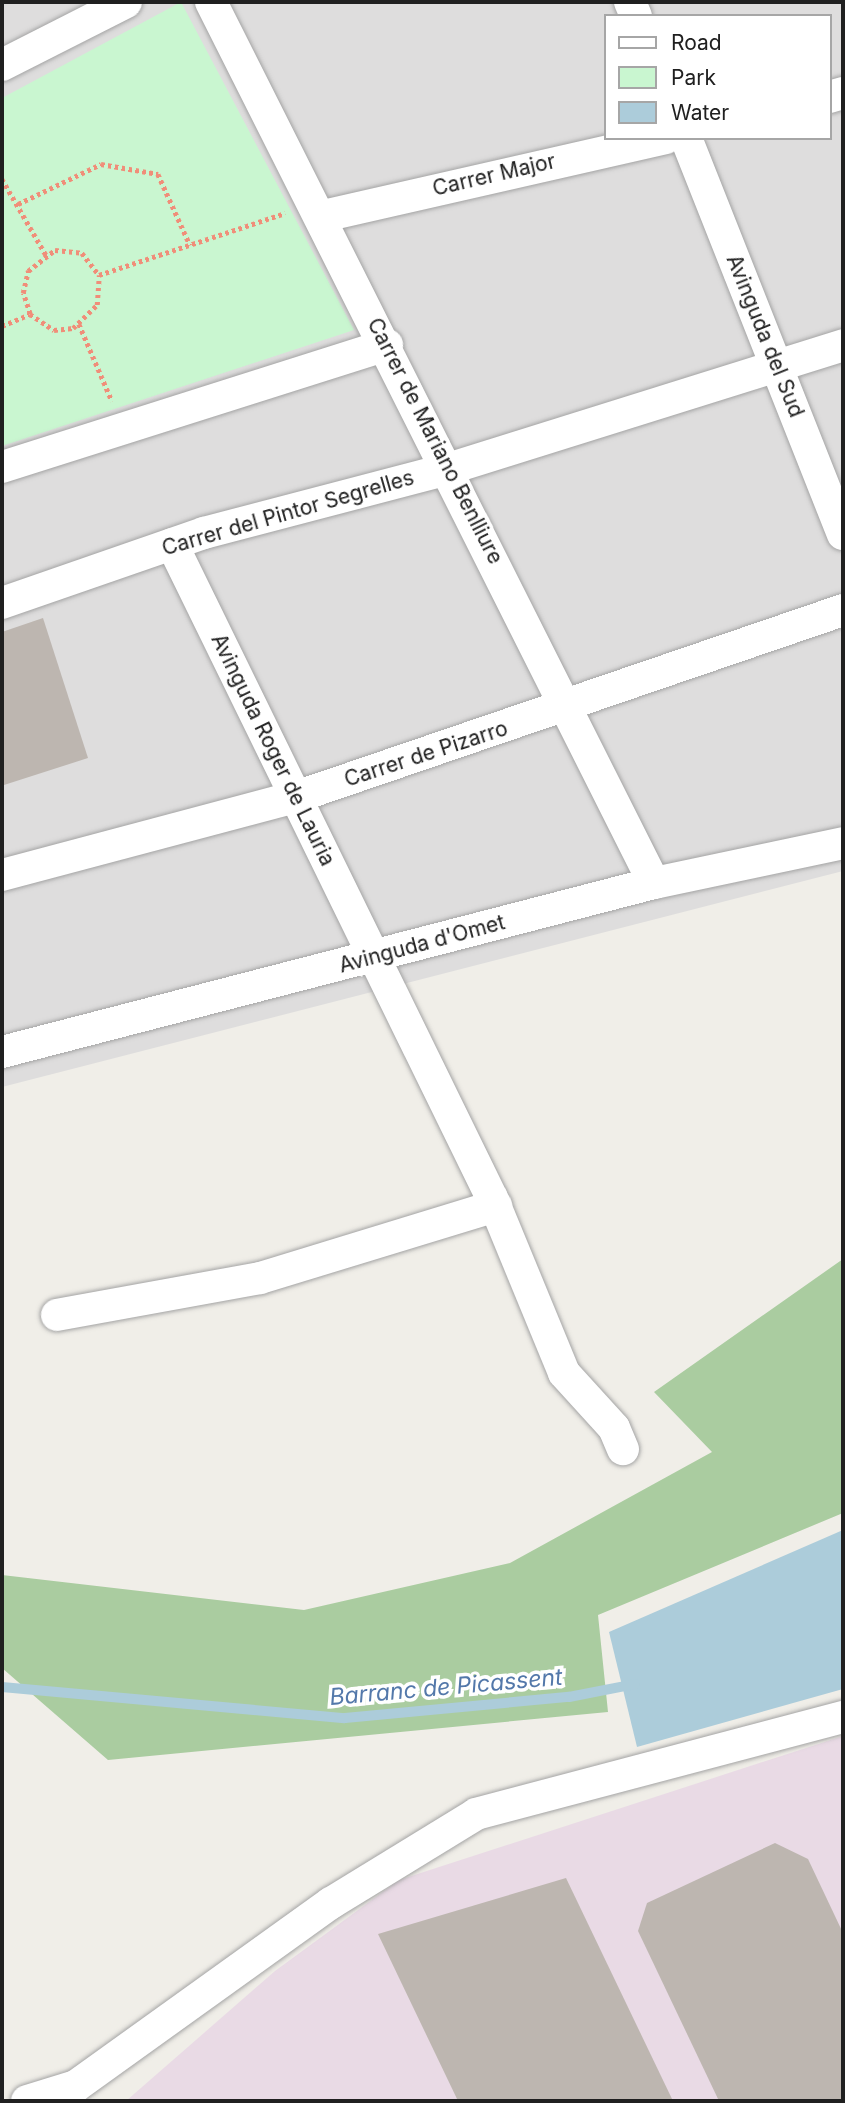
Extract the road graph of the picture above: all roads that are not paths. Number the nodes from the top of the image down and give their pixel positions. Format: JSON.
{"nodes":[{"id":1,"x":126,"y":2,"type":"edge"},
{"id":2,"x":211,"y":2,"type":"edge"},
{"id":3,"x":2,"y":65,"type":"edge"},
{"id":4,"x":655,"y":140,"type":"edge"},
{"id":5,"x":687,"y":140,"type":"edge"},
{"id":6,"x":319,"y":209,"type":"junction"},
{"id":7,"x":387,"y":345,"type":"junction"},
{"id":8,"x":843,"y":345,"type":"edge"},
{"id":9,"x":777,"y":366,"type":"junction"},
{"id":10,"x":2,"y":467,"type":"edge"},
{"id":11,"x":448,"y":469,"type":"junction"},
{"id":12,"x":843,"y":534,"type":"edge"},
{"id":13,"x":172,"y":544,"type":"junction"},
{"id":14,"x":2,"y":603,"type":"edge"},
{"id":15,"x":843,"y":610,"type":"edge"},
{"id":16,"x":569,"y":707,"type":"junction"},
{"id":17,"x":296,"y":797,"type":"junction"},
{"id":18,"x":843,"y":843,"type":"edge"},
{"id":19,"x":2,"y":875,"type":"edge"},
{"id":20,"x":654,"y":883,"type":"junction"},
{"id":21,"x":375,"y":957,"type":"junction"},
{"id":22,"x":2,"y":1050,"type":"edge"},
{"id":23,"x":496,"y":1206,"type":"junction"},
{"id":24,"x":57,"y":1315,"type":"dead end"},
{"id":25,"x":623,"y":1449,"type":"dead end"},
{"id":26,"x":843,"y":1717,"type":"edge"},
{"id":27,"x":27,"y":2101,"type":"edge"}],
"edges":[{"from":1,"to":3,"type":"street"},
{"from":2,"to":6,"type":"street","name":"Carrer de Mariano Benlliure"},
{"from":4,"to":6,"type":"street","name":"Carrer Major"},
{"from":5,"to":9,"type":"street","name":"Avinguda del Sud"},
{"from":6,"to":7,"type":"street","name":"Carrer de Mariano Benlliure"},
{"from":7,"to":10,"type":"street"},
{"from":7,"to":11,"type":"street","name":"Carrer de Mariano Benlliure"},
{"from":8,"to":9,"type":"street","name":"Carrer del Pintor Segrelles"},
{"from":9,"to":11,"type":"street","name":"Carrer del Pintor Segrelles"},
{"from":9,"to":12,"type":"street","name":"Avinguda del Sud"},
{"from":11,"to":13,"type":"street","name":"Carrer del Pintor Segrelles"},
{"from":11,"to":16,"type":"street","name":"Carrer de Mariano Benlliure"},
{"from":13,"to":14,"type":"street","name":"Carrer del Pintor Segrelles"},
{"from":13,"to":17,"type":"street","name":"Avinguda Roger de Lauria"},
{"from":15,"to":16,"type":"street","name":"Carrer de Pizarro"},
{"from":16,"to":17,"type":"street","name":"Carrer de Pizarro"},
{"from":16,"to":20,"type":"street","name":"Carrer de Mariano Benlliure"},
{"from":17,"to":19,"type":"street","name":"Carrer de Pizarro"},
{"from":17,"to":21,"type":"street","name":"Avinguda Roger de Lauria"},
{"from":18,"to":20,"type":"street","name":"Avinguda d'Omet"},
{"from":20,"to":21,"type":"street","name":"Avinguda d'Omet"},
{"from":21,"to":22,"type":"street","name":"Avinguda d'Omet"},
{"from":21,"to":23,"type":"street","name":"Avinguda Roger de Lauria"},
{"from":23,"to":24,"type":"street"},
{"from":23,"to":25,"type":"street","name":"Avinguda Roger de Lauria"},
{"from":26,"to":27,"type":"street"}]}
